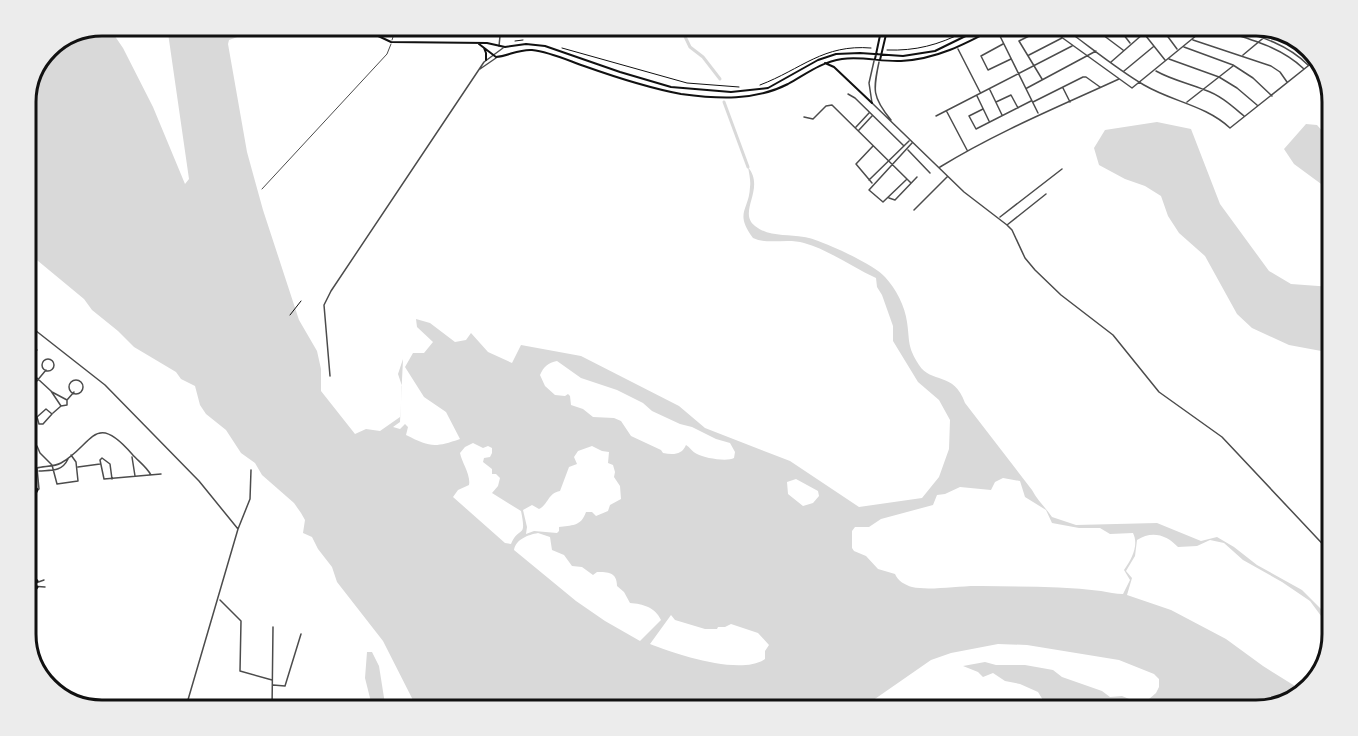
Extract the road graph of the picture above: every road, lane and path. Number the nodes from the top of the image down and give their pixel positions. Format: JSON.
{"nodes":[{"id":1,"x":377,"y":36,"type":"edge"},
{"id":2,"x":393,"y":36,"type":"edge"},
{"id":3,"x":500,"y":36,"type":"edge"},
{"id":4,"x":880,"y":36,"type":"edge"},
{"id":5,"x":886,"y":36,"type":"edge"},
{"id":6,"x":956,"y":36,"type":"edge"},
{"id":7,"x":968,"y":36,"type":"edge"},
{"id":8,"x":979,"y":36,"type":"edge"},
{"id":9,"x":1001,"y":36,"type":"edge"},
{"id":10,"x":1028,"y":36,"type":"edge"},
{"id":11,"x":1060,"y":36,"type":"edge"},
{"id":12,"x":1075,"y":36,"type":"edge"},
{"id":13,"x":1104,"y":36,"type":"edge"},
{"id":14,"x":1125,"y":36,"type":"edge"},
{"id":15,"x":1140,"y":36,"type":"edge"},
{"id":16,"x":1146,"y":36,"type":"edge"},
{"id":17,"x":1168,"y":36,"type":"edge"},
{"id":18,"x":1197,"y":36,"type":"edge"},
{"id":19,"x":1239,"y":36,"type":"edge"},
{"id":20,"x":1257,"y":36,"type":"edge"},
{"id":21,"x":1063,"y":38,"type":"junction"},
{"id":22,"x":1263,"y":38,"type":"junction"},
{"id":23,"x":531,"y":40,"type":"dead end"},
{"id":24,"x":1192,"y":40,"type":"junction"},
{"id":25,"x":391,"y":42,"type":"junction"},
{"id":26,"x":1257,"y":42,"type":"junction"},
{"id":27,"x":510,"y":43,"type":"dead end"},
{"id":28,"x":1004,"y":43,"type":"junction"},
{"id":29,"x":1131,"y":44,"type":"junction"},
{"id":30,"x":481,"y":45,"type":"junction"},
{"id":31,"x":499,"y":46,"type":"junction"},
{"id":32,"x":1073,"y":46,"type":"junction"},
{"id":33,"x":1154,"y":46,"type":"junction"},
{"id":34,"x":1183,"y":46,"type":"junction"},
{"id":35,"x":505,"y":47,"type":"junction"},
{"id":36,"x":559,"y":47,"type":"dead end"},
{"id":37,"x":957,"y":48,"type":"junction"},
{"id":38,"x":877,"y":49,"type":"junction"},
{"id":39,"x":883,"y":49,"type":"junction"},
{"id":40,"x":1123,"y":50,"type":"junction"},
{"id":41,"x":1178,"y":50,"type":"junction"},
{"id":42,"x":1096,"y":51,"type":"junction"},
{"id":43,"x":493,"y":54,"type":"junction"},
{"id":44,"x":876,"y":54,"type":"junction"},
{"id":45,"x":881,"y":54,"type":"junction"},
{"id":46,"x":1028,"y":56,"type":"junction"},
{"id":47,"x":1242,"y":56,"type":"junction"},
{"id":48,"x":499,"y":57,"type":"junction"},
{"id":49,"x":1088,"y":57,"type":"junction"},
{"id":50,"x":1169,"y":58,"type":"junction"},
{"id":51,"x":875,"y":59,"type":"junction"},
{"id":52,"x":1011,"y":59,"type":"junction"},
{"id":53,"x":486,"y":60,"type":"junction"},
{"id":54,"x":880,"y":60,"type":"junction"},
{"id":55,"x":1165,"y":61,"type":"junction"},
{"id":56,"x":1111,"y":62,"type":"junction"},
{"id":57,"x":825,"y":63,"type":"junction"},
{"id":58,"x":1233,"y":65,"type":"junction"},
{"id":59,"x":1309,"y":65,"type":"joint"},
{"id":60,"x":1034,"y":66,"type":"junction"},
{"id":61,"x":1304,"y":69,"type":"junction"},
{"id":62,"x":480,"y":70,"type":"junction"},
{"id":63,"x":1154,"y":70,"type":"junction"},
{"id":64,"x":1124,"y":71,"type":"junction"},
{"id":65,"x":1018,"y":74,"type":"junction"},
{"id":66,"x":1219,"y":77,"type":"junction"},
{"id":67,"x":1120,"y":79,"type":"junction"},
{"id":68,"x":1042,"y":80,"type":"junction"},
{"id":69,"x":1140,"y":82,"type":"junction"},
{"id":70,"x":1288,"y":83,"type":"junction"},
{"id":71,"x":760,"y":85,"type":"dead end"},
{"id":72,"x":741,"y":87,"type":"dead end"},
{"id":73,"x":1063,"y":87,"type":"junction"},
{"id":74,"x":990,"y":88,"type":"junction"},
{"id":75,"x":1026,"y":88,"type":"junction"},
{"id":76,"x":1100,"y":88,"type":"junction"},
{"id":77,"x":1204,"y":89,"type":"junction"},
{"id":78,"x":981,"y":93,"type":"junction"},
{"id":79,"x":848,"y":94,"type":"dead end"},
{"id":80,"x":976,"y":95,"type":"junction"},
{"id":81,"x":1272,"y":96,"type":"junction"},
{"id":82,"x":996,"y":102,"type":"junction"},
{"id":83,"x":1032,"y":102,"type":"junction"},
{"id":84,"x":1070,"y":102,"type":"junction"},
{"id":85,"x":872,"y":103,"type":"junction"},
{"id":86,"x":1186,"y":103,"type":"junction"},
{"id":87,"x":1259,"y":106,"type":"junction"},
{"id":88,"x":1018,"y":108,"type":"junction"},
{"id":89,"x":983,"y":109,"type":"junction"},
{"id":90,"x":947,"y":111,"type":"junction"},
{"id":91,"x":870,"y":112,"type":"junction"},
{"id":92,"x":1038,"y":114,"type":"junction"},
{"id":93,"x":873,"y":115,"type":"junction"},
{"id":94,"x":936,"y":116,"type":"dead end"},
{"id":95,"x":1003,"y":116,"type":"junction"},
{"id":96,"x":804,"y":117,"type":"dead end"},
{"id":97,"x":1245,"y":117,"type":"junction"},
{"id":98,"x":990,"y":122,"type":"junction"},
{"id":99,"x":893,"y":123,"type":"junction"},
{"id":100,"x":855,"y":128,"type":"junction"},
{"id":101,"x":858,"y":131,"type":"junction"},
{"id":102,"x":910,"y":140,"type":"junction"},
{"id":103,"x":913,"y":143,"type":"junction"},
{"id":104,"x":873,"y":146,"type":"junction"},
{"id":105,"x":904,"y":146,"type":"junction"},
{"id":106,"x":906,"y":149,"type":"junction"},
{"id":107,"x":968,"y":150,"type":"junction"},
{"id":108,"x":888,"y":160,"type":"junction"},
{"id":109,"x":892,"y":164,"type":"junction"},
{"id":110,"x":939,"y":167,"type":"junction"},
{"id":111,"x":1062,"y":169,"type":"dead end"},
{"id":112,"x":930,"y":173,"type":"dead end"},
{"id":113,"x":917,"y":177,"type":"dead end"},
{"id":114,"x":948,"y":177,"type":"junction"},
{"id":115,"x":907,"y":179,"type":"junction"},
{"id":116,"x":869,"y":180,"type":"junction"},
{"id":117,"x":911,"y":183,"type":"junction"},
{"id":118,"x":873,"y":184,"type":"junction"},
{"id":119,"x":262,"y":189,"type":"dead end"},
{"id":120,"x":1046,"y":194,"type":"dead end"},
{"id":121,"x":889,"y":197,"type":"junction"},
{"id":122,"x":914,"y":210,"type":"dead end"},
{"id":123,"x":999,"y":218,"type":"junction"},
{"id":124,"x":1007,"y":225,"type":"junction"},
{"id":125,"x":302,"y":301,"type":"dead end"},
{"id":126,"x":290,"y":315,"type":"dead end"},
{"id":127,"x":36,"y":330,"type":"edge"},
{"id":128,"x":46,"y":370,"type":"junction"},
{"id":129,"x":330,"y":376,"type":"dead end"},
{"id":130,"x":38,"y":379,"type":"junction"},
{"id":131,"x":36,"y":382,"type":"edge"},
{"id":132,"x":51,"y":391,"type":"junction"},
{"id":133,"x":74,"y":392,"type":"junction"},
{"id":134,"x":68,"y":400,"type":"junction"},
{"id":135,"x":62,"y":406,"type":"junction"},
{"id":136,"x":52,"y":414,"type":"junction"},
{"id":137,"x":37,"y":446,"type":"dead end"},
{"id":138,"x":132,"y":454,"type":"junction"},
{"id":139,"x":71,"y":455,"type":"junction"},
{"id":140,"x":68,"y":458,"type":"junction"},
{"id":141,"x":100,"y":464,"type":"junction"},
{"id":142,"x":52,"y":465,"type":"junction"},
{"id":143,"x":77,"y":467,"type":"junction"},
{"id":144,"x":54,"y":470,"type":"junction"},
{"id":145,"x":251,"y":470,"type":"dead end"},
{"id":146,"x":38,"y":471,"type":"junction"},
{"id":147,"x":161,"y":474,"type":"dead end"},
{"id":148,"x":151,"y":475,"type":"junction"},
{"id":149,"x":135,"y":477,"type":"junction"},
{"id":150,"x":112,"y":479,"type":"junction"},
{"id":151,"x":37,"y":490,"type":"edge"},
{"id":152,"x":238,"y":529,"type":"junction"},
{"id":153,"x":1322,"y":543,"type":"edge"},
{"id":154,"x":44,"y":580,"type":"dead end"},
{"id":155,"x":37,"y":581,"type":"edge"},
{"id":156,"x":37,"y":587,"type":"edge"},
{"id":157,"x":45,"y":587,"type":"dead end"},
{"id":158,"x":219,"y":600,"type":"junction"},
{"id":159,"x":273,"y":627,"type":"dead end"},
{"id":160,"x":302,"y":634,"type":"dead end"},
{"id":161,"x":272,"y":680,"type":"junction"},
{"id":162,"x":272,"y":685,"type":"junction"},
{"id":163,"x":188,"y":700,"type":"edge"},
{"id":164,"x":272,"y":700,"type":"edge"}],
"edges":[{"from":1,"to":25,"type":"main road"},
{"from":2,"to":25,"type":"lane"},
{"from":3,"to":31,"type":"street"},
{"from":4,"to":38,"type":"main road"},
{"from":5,"to":39,"type":"main road"},
{"from":6,"to":39,"type":"path"},
{"from":7,"to":45,"type":"main road"},
{"from":8,"to":37,"type":"main road"},
{"from":9,"to":28,"type":"street"},
{"from":10,"to":46,"type":"street"},
{"from":11,"to":21,"type":"street"},
{"from":12,"to":42,"type":"street"},
{"from":13,"to":40,"type":"street"},
{"from":14,"to":29,"type":"street"},
{"from":15,"to":29,"type":"street"},
{"from":16,"to":33,"type":"street"},
{"from":17,"to":41,"type":"street"},
{"from":18,"to":24,"type":"street"},
{"from":19,"to":26,"type":"street"},
{"from":20,"to":22,"type":"street"},
{"from":21,"to":32,"type":"street"},
{"from":21,"to":46,"type":"street"},
{"from":22,"to":26,"type":"street"},
{"from":22,"to":59,"type":"street"},
{"from":23,"to":27,"type":"path"},
{"from":24,"to":34,"type":"street"},
{"from":24,"to":47,"type":"street"},
{"from":25,"to":30,"type":"main road"},
{"from":25,"to":119,"type":"lane"},
{"from":26,"to":47,"type":"street"},
{"from":26,"to":61,"type":"street"},
{"from":28,"to":52,"type":"street"},
{"from":28,"to":52,"type":"street"},
{"from":29,"to":40,"type":"street"},
{"from":30,"to":31,"type":"main road"},
{"from":30,"to":43,"type":"main road"},
{"from":30,"to":53,"type":"main road"},
{"from":31,"to":35,"type":"main road"},
{"from":32,"to":49,"type":"street"},
{"from":32,"to":60,"type":"street"},
{"from":33,"to":55,"type":"street"},
{"from":33,"to":64,"type":"street"},
{"from":34,"to":41,"type":"street"},
{"from":34,"to":58,"type":"street"},
{"from":35,"to":43,"type":"street"},
{"from":35,"to":44,"type":"main road"},
{"from":36,"to":72,"type":"path"},
{"from":37,"to":54,"type":"main road"},
{"from":37,"to":78,"type":"street"},
{"from":38,"to":44,"type":"main road"},
{"from":38,"to":71,"type":"path"},
{"from":39,"to":45,"type":"main road"},
{"from":40,"to":56,"type":"street"},
{"from":41,"to":50,"type":"street"},
{"from":42,"to":49,"type":"street"},
{"from":42,"to":56,"type":"street"},
{"from":43,"to":48,"type":"main road"},
{"from":43,"to":53,"type":"street"},
{"from":44,"to":45,"type":"main road"},
{"from":44,"to":51,"type":"main road"},
{"from":45,"to":54,"type":"main road"},
{"from":46,"to":60,"type":"street"},
{"from":47,"to":70,"type":"street"},
{"from":48,"to":57,"type":"main road"},
{"from":48,"to":62,"type":"street"},
{"from":49,"to":67,"type":"street"},
{"from":49,"to":68,"type":"street"},
{"from":50,"to":55,"type":"street"},
{"from":50,"to":66,"type":"street"},
{"from":51,"to":54,"type":"main road"},
{"from":51,"to":57,"type":"main road"},
{"from":51,"to":85,"type":"street"},
{"from":52,"to":65,"type":"street"},
{"from":53,"to":62,"type":"street"},
{"from":54,"to":99,"type":"street"},
{"from":55,"to":63,"type":"street"},
{"from":56,"to":64,"type":"street"},
{"from":57,"to":85,"type":"main road"},
{"from":58,"to":66,"type":"street"},
{"from":58,"to":81,"type":"street"},
{"from":59,"to":61,"type":"street"},
{"from":60,"to":65,"type":"street"},
{"from":60,"to":68,"type":"street"},
{"from":61,"to":70,"type":"street"},
{"from":62,"to":129,"type":"street"},
{"from":63,"to":69,"type":"street"},
{"from":63,"to":77,"type":"street"},
{"from":64,"to":69,"type":"street"},
{"from":65,"to":74,"type":"street"},
{"from":65,"to":75,"type":"street"},
{"from":66,"to":77,"type":"street"},
{"from":66,"to":87,"type":"street"},
{"from":67,"to":69,"type":"street"},
{"from":67,"to":76,"type":"street"},
{"from":68,"to":75,"type":"street"},
{"from":69,"to":86,"type":"street"},
{"from":70,"to":81,"type":"street"},
{"from":73,"to":76,"type":"street"},
{"from":73,"to":83,"type":"street"},
{"from":73,"to":84,"type":"street"},
{"from":74,"to":78,"type":"street"},
{"from":74,"to":82,"type":"street"},
{"from":75,"to":83,"type":"street"},
{"from":76,"to":84,"type":"street"},
{"from":77,"to":86,"type":"street"},
{"from":77,"to":97,"type":"street"},
{"from":78,"to":80,"type":"street"},
{"from":79,"to":91,"type":"street"},
{"from":80,"to":89,"type":"street"},
{"from":80,"to":90,"type":"street"},
{"from":81,"to":87,"type":"street"},
{"from":82,"to":88,"type":"street"},
{"from":82,"to":95,"type":"street"},
{"from":83,"to":88,"type":"street"},
{"from":83,"to":92,"type":"street"},
{"from":84,"to":92,"type":"street"},
{"from":85,"to":99,"type":"street"},
{"from":86,"to":97,"type":"street"},
{"from":87,"to":97,"type":"street"},
{"from":88,"to":95,"type":"street"},
{"from":89,"to":98,"type":"street"},
{"from":89,"to":98,"type":"street"},
{"from":90,"to":94,"type":"street"},
{"from":90,"to":107,"type":"street"},
{"from":91,"to":93,"type":"street"},
{"from":91,"to":100,"type":"street"},
{"from":92,"to":107,"type":"street"},
{"from":93,"to":101,"type":"street"},
{"from":93,"to":105,"type":"street"},
{"from":95,"to":98,"type":"street"},
{"from":96,"to":100,"type":"street"},
{"from":99,"to":102,"type":"street"},
{"from":100,"to":101,"type":"street"},
{"from":101,"to":104,"type":"street"},
{"from":102,"to":103,"type":"street"},
{"from":102,"to":105,"type":"street"},
{"from":103,"to":106,"type":"street"},
{"from":103,"to":110,"type":"street"},
{"from":104,"to":108,"type":"street"},
{"from":104,"to":116,"type":"street"},
{"from":105,"to":108,"type":"street"},
{"from":106,"to":109,"type":"street"},
{"from":106,"to":112,"type":"street"},
{"from":107,"to":110,"type":"street"},
{"from":108,"to":109,"type":"street"},
{"from":108,"to":116,"type":"street"},
{"from":109,"to":115,"type":"street"},
{"from":109,"to":118,"type":"street"},
{"from":110,"to":114,"type":"street"},
{"from":111,"to":123,"type":"street"},
{"from":113,"to":117,"type":"street"},
{"from":114,"to":122,"type":"street"},
{"from":114,"to":123,"type":"street"},
{"from":115,"to":117,"type":"street"},
{"from":115,"to":121,"type":"street"},
{"from":116,"to":118,"type":"street"},
{"from":117,"to":121,"type":"street"},
{"from":118,"to":121,"type":"street"},
{"from":120,"to":124,"type":"street"},
{"from":123,"to":124,"type":"street"},
{"from":124,"to":153,"type":"street"},
{"from":125,"to":126,"type":"path"},
{"from":127,"to":152,"type":"street"},
{"from":128,"to":128,"type":"street"},
{"from":128,"to":130,"type":"street"},
{"from":130,"to":131,"type":"street"},
{"from":130,"to":132,"type":"street"},
{"from":132,"to":134,"type":"street"},
{"from":132,"to":135,"type":"street"},
{"from":133,"to":133,"type":"street"},
{"from":133,"to":134,"type":"street"},
{"from":134,"to":135,"type":"street"},
{"from":135,"to":136,"type":"street"},
{"from":136,"to":136,"type":"street"},
{"from":137,"to":142,"type":"street"},
{"from":138,"to":139,"type":"street"},
{"from":138,"to":148,"type":"street"},
{"from":138,"to":149,"type":"street"},
{"from":139,"to":140,"type":"street"},
{"from":139,"to":143,"type":"street"},
{"from":140,"to":142,"type":"street"},
{"from":140,"to":144,"type":"street"},
{"from":141,"to":143,"type":"street"},
{"from":141,"to":150,"type":"street"},
{"from":141,"to":150,"type":"street"},
{"from":142,"to":144,"type":"street"},
{"from":142,"to":146,"type":"street"},
{"from":143,"to":144,"type":"street"},
{"from":144,"to":146,"type":"street"},
{"from":145,"to":152,"type":"street"},
{"from":146,"to":151,"type":"street"},
{"from":147,"to":148,"type":"street"},
{"from":148,"to":149,"type":"street"},
{"from":149,"to":150,"type":"street"},
{"from":152,"to":158,"type":"street"},
{"from":154,"to":155,"type":"street"},
{"from":156,"to":157,"type":"street"},
{"from":158,"to":161,"type":"street"},
{"from":158,"to":163,"type":"street"},
{"from":159,"to":161,"type":"street"},
{"from":160,"to":162,"type":"street"},
{"from":161,"to":162,"type":"street"},
{"from":162,"to":164,"type":"street"}]}
